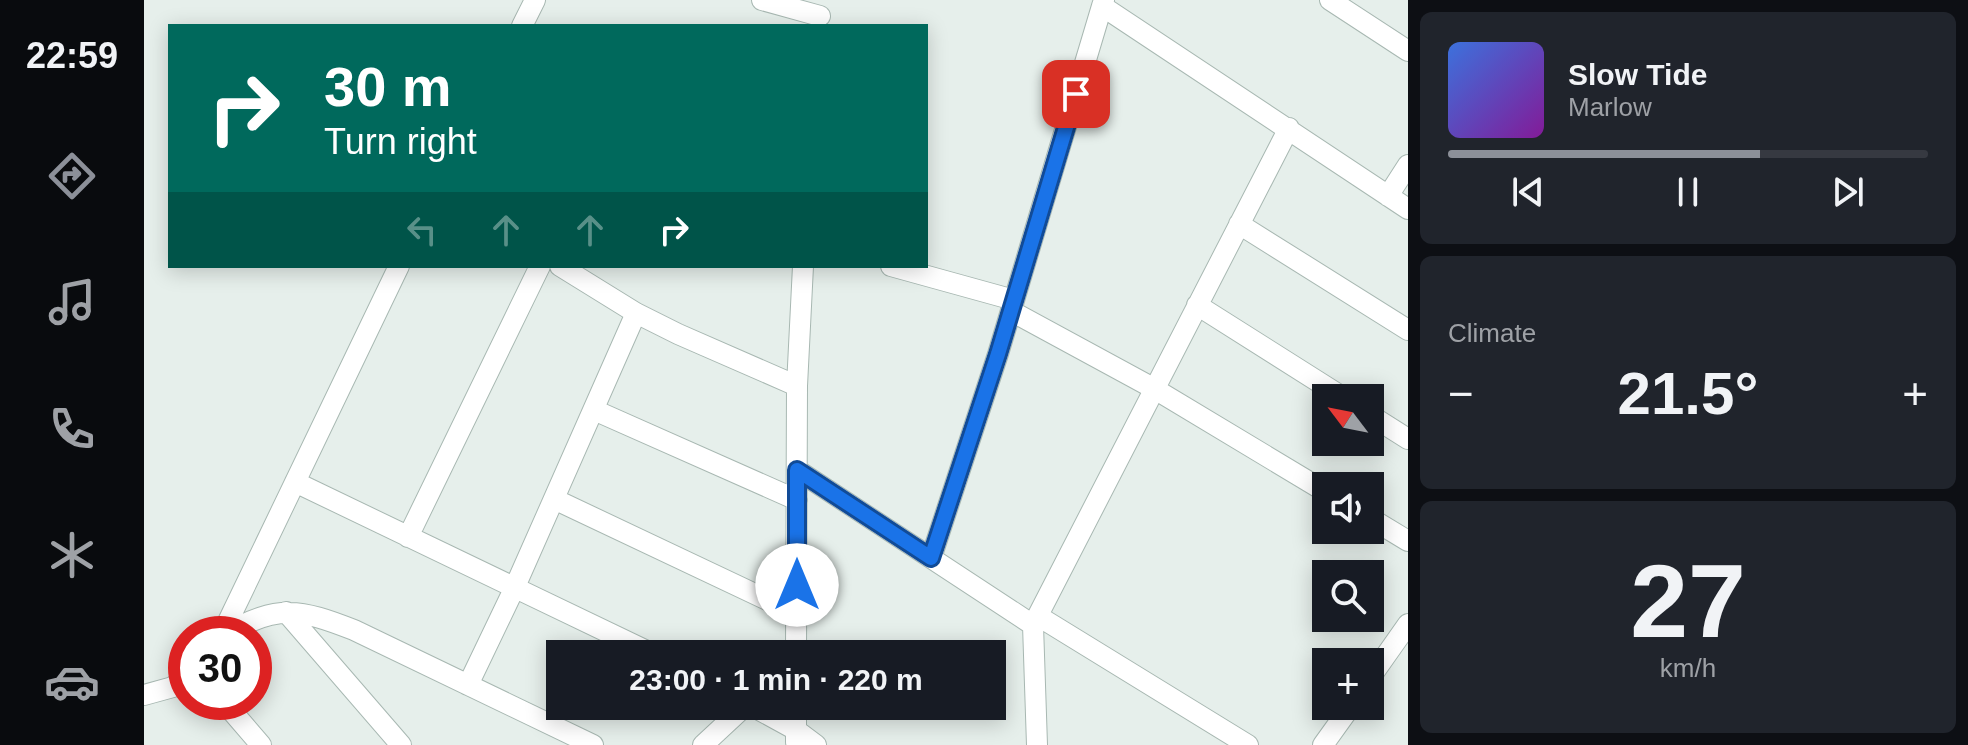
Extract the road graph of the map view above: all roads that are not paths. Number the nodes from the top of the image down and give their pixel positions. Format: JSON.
{"nodes":[{"id":1,"x":535,"y":0,"type":"edge"},
{"id":2,"x":762,"y":0,"type":"edge"},
{"id":3,"x":1330,"y":0,"type":"edge"},
{"id":4,"x":1103,"y":3,"type":"edge"},
{"id":5,"x":820,"y":14,"type":"edge"},
{"id":6,"x":523,"y":24,"type":"edge"},
{"id":7,"x":1408,"y":51,"type":"edge"},
{"id":8,"x":1289,"y":128,"type":"junction"},
{"id":9,"x":1408,"y":165,"type":"edge"},
{"id":10,"x":1388,"y":196,"type":"junction"},
{"id":11,"x":1408,"y":209,"type":"edge"},
{"id":12,"x":1239,"y":224,"type":"junction"},
{"id":13,"x":398,"y":268,"type":"edge"},
{"id":14,"x":539,"y":268,"type":"edge"},
{"id":15,"x":563,"y":268,"type":"edge"},
{"id":16,"x":803,"y":268,"type":"edge"},
{"id":17,"x":897,"y":268,"type":"edge"},
{"id":18,"x":1012,"y":305,"type":"junction"},
{"id":19,"x":1197,"y":305,"type":"junction"},
{"id":20,"x":636,"y":313,"type":"junction"},
{"id":21,"x":1408,"y":330,"type":"edge"},
{"id":22,"x":1322,"y":384,"type":"edge"},
{"id":23,"x":797,"y":386,"type":"junction"},
{"id":24,"x":1153,"y":388,"type":"junction"},
{"id":25,"x":594,"y":410,"type":"junction"},
{"id":26,"x":1384,"y":424,"type":"edge"},
{"id":27,"x":1408,"y":439,"type":"edge"},
{"id":28,"x":797,"y":470,"type":"junction"},
{"id":29,"x":295,"y":482,"type":"junction"},
{"id":30,"x":1312,"y":484,"type":"edge"},
{"id":31,"x":554,"y":499,"type":"junction"},
{"id":32,"x":797,"y":500,"type":"junction"},
{"id":33,"x":1384,"y":526,"type":"edge"},
{"id":34,"x":408,"y":537,"type":"junction"},
{"id":35,"x":1408,"y":541,"type":"edge"},
{"id":36,"x":931,"y":558,"type":"junction"},
{"id":37,"x":514,"y":589,"type":"junction"},
{"id":38,"x":286,"y":612,"type":"junction"},
{"id":39,"x":797,"y":614,"type":"junction"},
{"id":40,"x":232,"y":616,"type":"edge"},
{"id":41,"x":263,"y":616,"type":"edge"},
{"id":42,"x":1036,"y":620,"type":"junction"},
{"id":43,"x":1408,"y":624,"type":"edge"},
{"id":44,"x":623,"y":640,"type":"edge"},
{"id":45,"x":796,"y":640,"type":"edge"},
{"id":46,"x":1384,"y":658,"type":"edge"},
{"id":47,"x":468,"y":685,"type":"junction"},
{"id":48,"x":168,"y":688,"type":"edge"},
{"id":49,"x":144,"y":695,"type":"edge"},
{"id":50,"x":239,"y":720,"type":"edge"},
{"id":51,"x":730,"y":720,"type":"edge"},
{"id":52,"x":771,"y":720,"type":"edge"},
{"id":53,"x":1341,"y":720,"type":"edge"},
{"id":54,"x":796,"y":738,"type":"edge"},
{"id":55,"x":261,"y":745,"type":"edge"},
{"id":56,"x":401,"y":745,"type":"edge"},
{"id":57,"x":593,"y":745,"type":"edge"},
{"id":58,"x":703,"y":745,"type":"edge"},
{"id":59,"x":816,"y":745,"type":"edge"},
{"id":60,"x":1037,"y":745,"type":"edge"},
{"id":61,"x":1248,"y":745,"type":"edge"},
{"id":62,"x":1323,"y":745,"type":"edge"}],
"edges":[{"from":1,"to":6,"type":"street"},
{"from":2,"to":5,"type":"street"},
{"from":3,"to":7,"type":"street"},
{"from":4,"to":8,"type":"street"},
{"from":4,"to":18,"type":"street"},
{"from":8,"to":10,"type":"street"},
{"from":8,"to":12,"type":"street"},
{"from":9,"to":10,"type":"street"},
{"from":10,"to":11,"type":"street"},
{"from":12,"to":19,"type":"street"},
{"from":12,"to":21,"type":"street"},
{"from":13,"to":29,"type":"street"},
{"from":14,"to":34,"type":"street"},
{"from":15,"to":20,"type":"street"},
{"from":16,"to":23,"type":"street"},
{"from":17,"to":18,"type":"street"},
{"from":18,"to":24,"type":"street"},
{"from":18,"to":36,"type":"street"},
{"from":19,"to":22,"type":"street"},
{"from":19,"to":24,"type":"street"},
{"from":20,"to":23,"type":"street"},
{"from":20,"to":25,"type":"street"},
{"from":23,"to":28,"type":"street"},
{"from":24,"to":30,"type":"street"},
{"from":24,"to":42,"type":"street"},
{"from":25,"to":31,"type":"street"},
{"from":25,"to":32,"type":"street"},
{"from":26,"to":27,"type":"street"},
{"from":28,"to":32,"type":"street"},
{"from":28,"to":36,"type":"street"},
{"from":29,"to":34,"type":"street"},
{"from":29,"to":40,"type":"street"},
{"from":31,"to":37,"type":"street"},
{"from":31,"to":39,"type":"street"},
{"from":32,"to":39,"type":"street"},
{"from":33,"to":35,"type":"street"},
{"from":34,"to":37,"type":"street"},
{"from":36,"to":42,"type":"street"},
{"from":37,"to":44,"type":"street"},
{"from":37,"to":47,"type":"street"},
{"from":38,"to":41,"type":"street"},
{"from":38,"to":47,"type":"street"},
{"from":38,"to":56,"type":"street"},
{"from":39,"to":45,"type":"street"},
{"from":42,"to":60,"type":"street"},
{"from":42,"to":61,"type":"street"},
{"from":43,"to":46,"type":"street"},
{"from":47,"to":57,"type":"street"},
{"from":48,"to":49,"type":"street"},
{"from":50,"to":55,"type":"street"},
{"from":51,"to":58,"type":"street"},
{"from":52,"to":54,"type":"street"},
{"from":53,"to":62,"type":"street"},
{"from":54,"to":59,"type":"street"}]}
